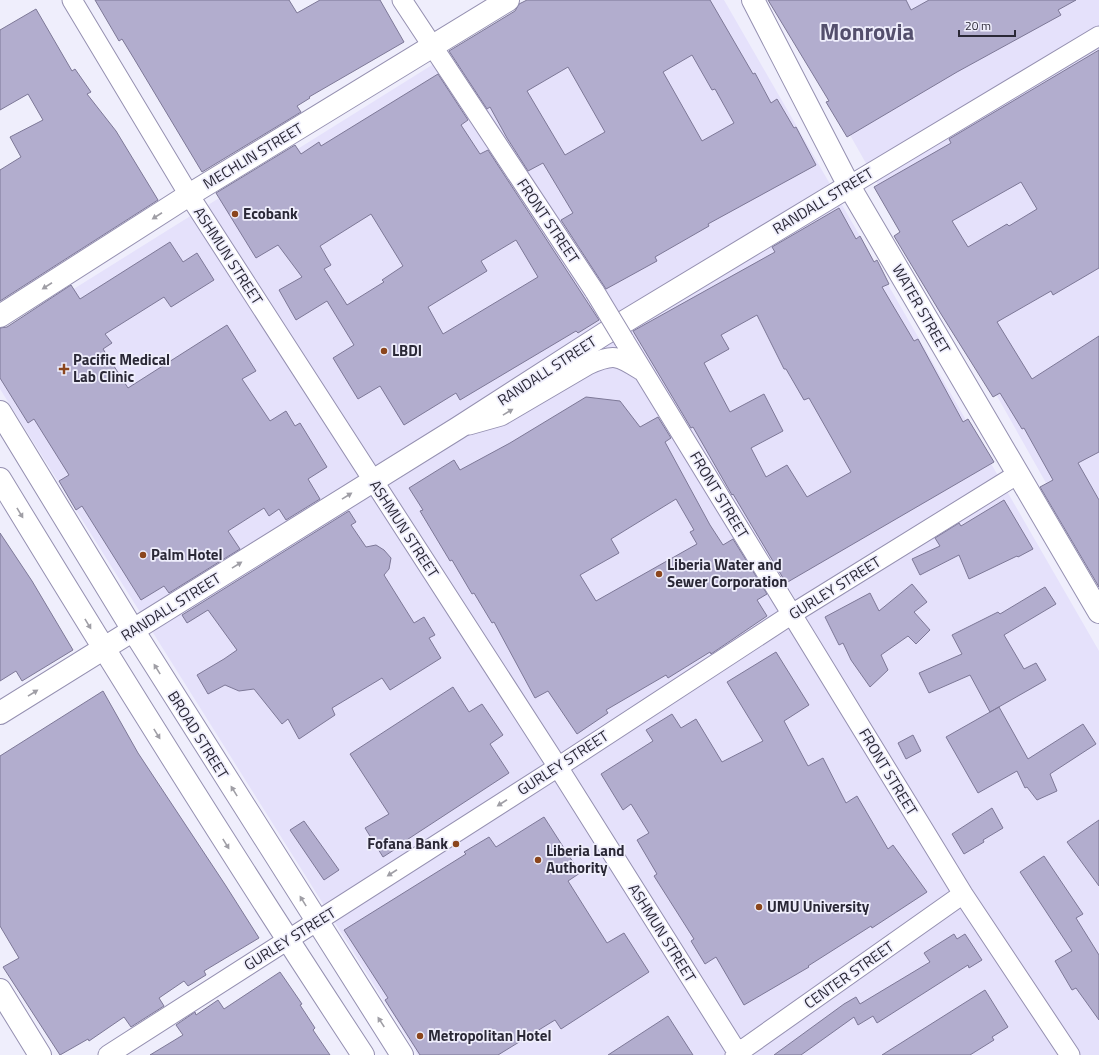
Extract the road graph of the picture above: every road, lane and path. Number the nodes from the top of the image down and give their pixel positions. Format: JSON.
{"nodes":[{"id":1,"x":72,"y":0,"type":"edge"},
{"id":2,"x":402,"y":0,"type":"edge"},
{"id":3,"x":508,"y":0,"type":"edge"},
{"id":4,"x":753,"y":0,"type":"edge"},
{"id":5,"x":1099,"y":36,"type":"edge"},
{"id":6,"x":432,"y":47,"type":"junction"},
{"id":7,"x":849,"y":186,"type":"junction"},
{"id":8,"x":190,"y":195,"type":"junction"},
{"id":9,"x":0,"y":316,"type":"edge"},
{"id":10,"x":645,"y":373,"type":"junction"},
{"id":11,"x":0,"y":412,"type":"edge"},
{"id":12,"x":458,"y":428,"type":"junction"},
{"id":13,"x":1018,"y":474,"type":"junction"},
{"id":14,"x":0,"y":479,"type":"edge"},
{"id":15,"x":372,"y":481,"type":"junction"},
{"id":16,"x":1099,"y":612,"type":"edge"},
{"id":17,"x":792,"y":614,"type":"junction"},
{"id":18,"x":133,"y":630,"type":"junction"},
{"id":19,"x":103,"y":649,"type":"junction"},
{"id":20,"x":0,"y":713,"type":"edge"},
{"id":21,"x":558,"y":766,"type":"junction"},
{"id":22,"x":963,"y":894,"type":"junction"},
{"id":23,"x":316,"y":922,"type":"junction"},
{"id":24,"x":287,"y":940,"type":"junction"},
{"id":25,"x":0,"y":990,"type":"edge"},
{"id":26,"x":737,"y":1054,"type":"edge"},
{"id":27,"x":40,"y":1055,"type":"edge"},
{"id":28,"x":108,"y":1055,"type":"edge"},
{"id":29,"x":363,"y":1055,"type":"edge"},
{"id":30,"x":402,"y":1055,"type":"edge"},
{"id":31,"x":1070,"y":1055,"type":"edge"}],
"edges":[{"from":1,"to":8,"type":"street","name":"ASHMUN STREET"},
{"from":2,"to":6,"type":"street","name":"FRONT STREET"},
{"from":3,"to":6,"type":"street","name":"MECHLIN STREET"},
{"from":4,"to":7,"type":"street","name":"WATER STREET"},
{"from":5,"to":7,"type":"street","name":"RANDALL STREET"},
{"from":6,"to":8,"type":"street","name":"MECHLIN STREET"},
{"from":6,"to":10,"type":"street","name":"FRONT STREET","bridge":true},
{"from":7,"to":12,"type":"street","name":"RANDALL STREET"},
{"from":7,"to":13,"type":"street","name":"WATER STREET"},
{"from":8,"to":9,"type":"street","name":"MECHLIN STREET","one_way":true},
{"from":8,"to":15,"type":"street","name":"ASHMUN STREET"},
{"from":12,"to":10,"type":"street","one_way":true},
{"from":10,"to":17,"type":"street","name":"FRONT STREET"},
{"from":11,"to":18,"type":"street","name":"BROAD STREET"},
{"from":12,"to":15,"type":"street","name":"RANDALL STREET"},
{"from":13,"to":16,"type":"street","name":"WATER STREET"},
{"from":13,"to":17,"type":"street","name":"GURLEY STREET"},
{"from":14,"to":19,"type":"street","one_way":true},
{"from":18,"to":15,"type":"street","name":"RANDALL STREET","one_way":true},
{"from":15,"to":21,"type":"street","name":"ASHMUN STREET"},
{"from":17,"to":21,"type":"street","name":"GURLEY STREET"},
{"from":17,"to":22,"type":"street","name":"FRONT STREET"},
{"from":18,"to":19,"type":"street","name":"RANDALL STREET"},
{"from":23,"to":18,"type":"street","name":"BROAD STREET","one_way":true},
{"from":20,"to":19,"type":"street","name":"RANDALL STREET","one_way":true},
{"from":19,"to":24,"type":"street","one_way":true},
{"from":21,"to":23,"type":"street","name":"GURLEY STREET","one_way":true},
{"from":21,"to":26,"type":"street","name":"ASHMUN STREET"},
{"from":22,"to":26,"type":"street","name":"CENTER STREET"},
{"from":22,"to":31,"type":"street","name":"FRONT STREET"},
{"from":23,"to":24,"type":"street","name":"GURLEY STREET"},
{"from":30,"to":23,"type":"street","name":"BROAD STREET","one_way":true},
{"from":24,"to":28,"type":"street","name":"GURLEY STREET"},
{"from":24,"to":29,"type":"street"},
{"from":25,"to":27,"type":"street"}]}
